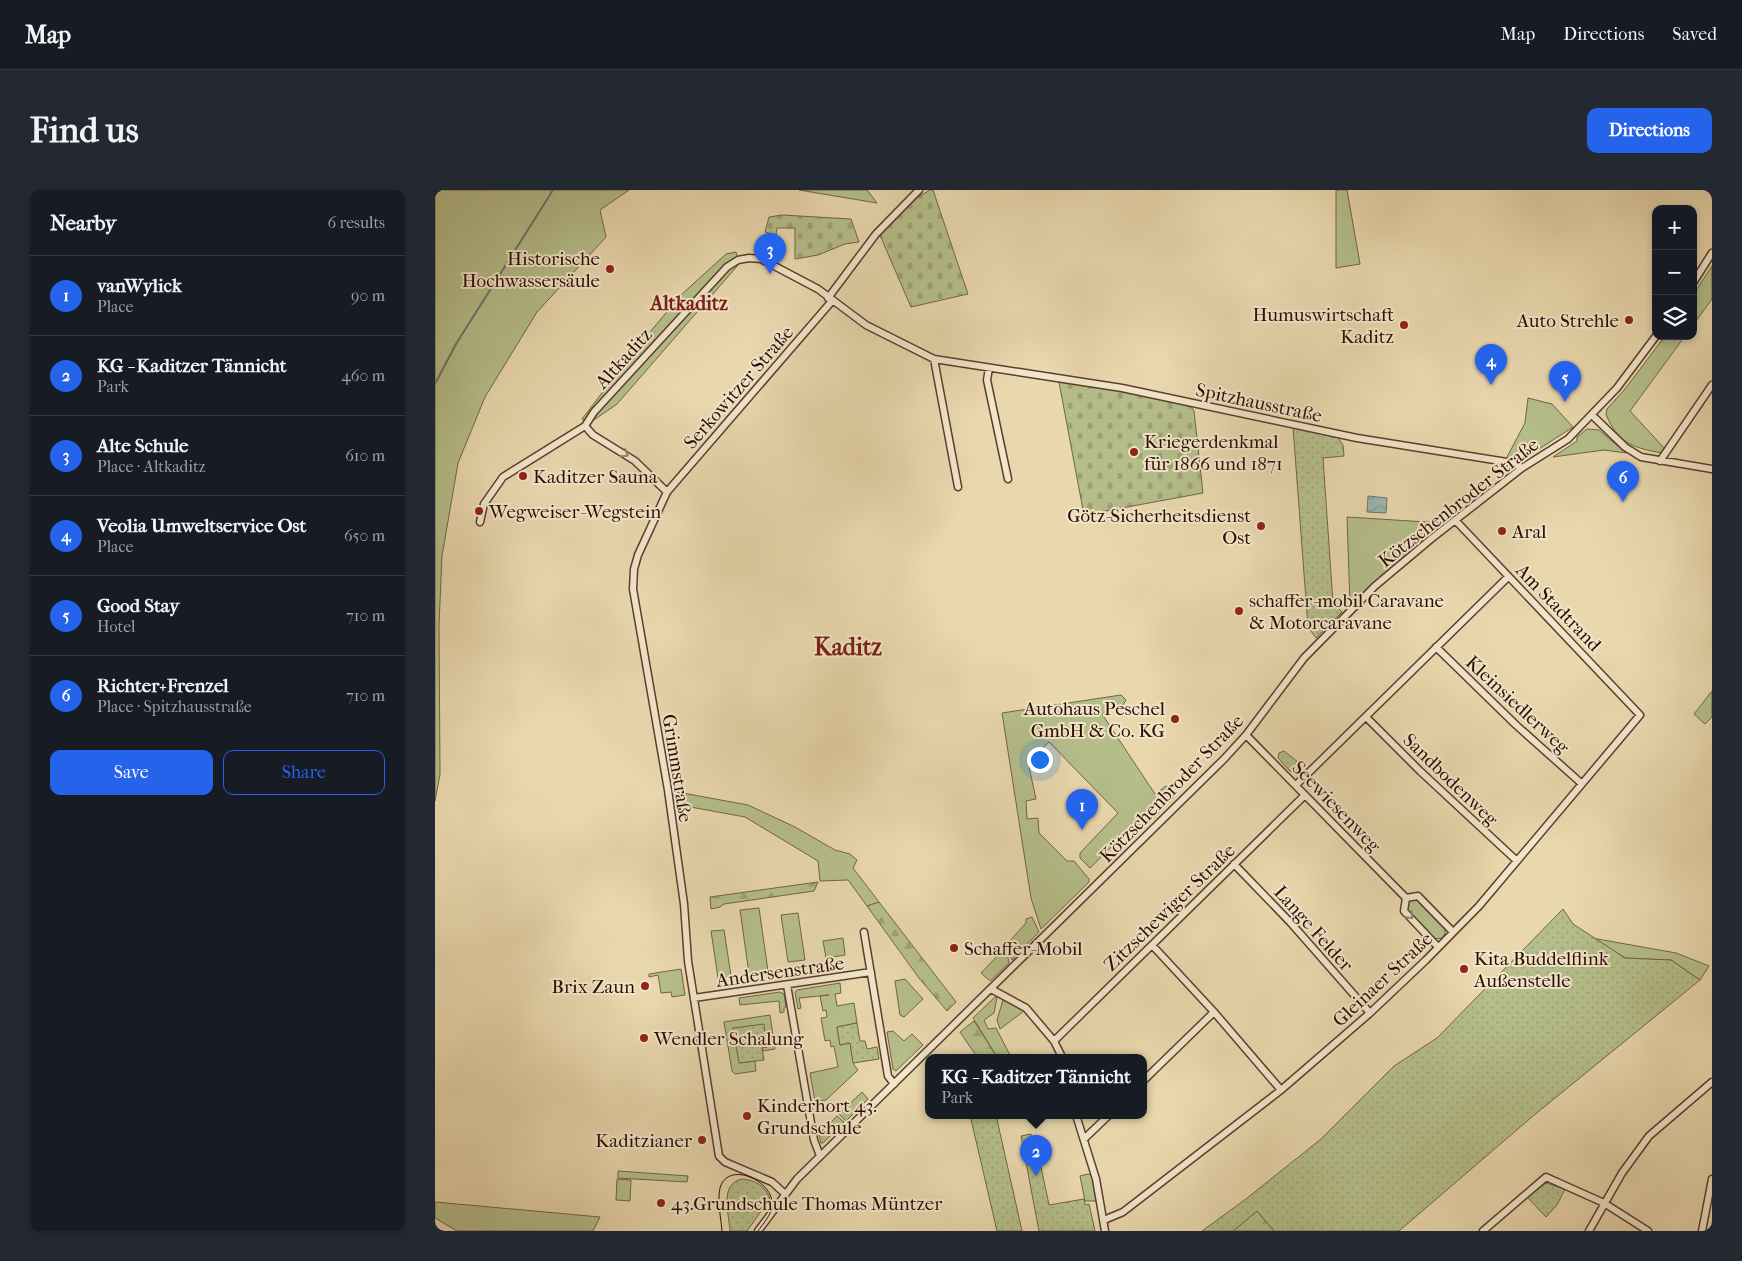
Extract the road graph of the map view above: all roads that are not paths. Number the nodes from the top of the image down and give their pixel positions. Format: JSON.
{"nodes":[{"id":1,"x":919,"y":190,"type":"edge"},
{"id":2,"x":1712,"y":253,"type":"edge"},
{"id":3,"x":1697,"y":277,"type":"edge"},
{"id":4,"x":830,"y":300,"type":"junction"},
{"id":5,"x":1653,"y":340,"type":"edge"},
{"id":6,"x":934,"y":359,"type":"junction"},
{"id":7,"x":989,"y":368,"type":"junction"},
{"id":8,"x":1712,"y":385,"type":"edge"},
{"id":9,"x":1593,"y":416,"type":"junction"},
{"id":10,"x":585,"y":426,"type":"junction"},
{"id":11,"x":1660,"y":461,"type":"junction"},
{"id":12,"x":1522,"y":468,"type":"junction"},
{"id":13,"x":1712,"y":469,"type":"edge"},
{"id":14,"x":1009,"y":479,"type":"dead end"},
{"id":15,"x":958,"y":487,"type":"dead end"},
{"id":16,"x":667,"y":492,"type":"junction"},
{"id":17,"x":1456,"y":521,"type":"junction"},
{"id":18,"x":481,"y":522,"type":"dead end"},
{"id":19,"x":1508,"y":576,"type":"junction"},
{"id":20,"x":1436,"y":647,"type":"junction"},
{"id":21,"x":1640,"y":715,"type":"joint"},
{"id":22,"x":1366,"y":717,"type":"junction"},
{"id":23,"x":1246,"y":735,"type":"junction"},
{"id":24,"x":1581,"y":783,"type":"junction"},
{"id":25,"x":1296,"y":785,"type":"junction"},
{"id":26,"x":1305,"y":795,"type":"junction"},
{"id":27,"x":1517,"y":861,"type":"junction"},
{"id":28,"x":1234,"y":864,"type":"junction"},
{"id":29,"x":1406,"y":898,"type":"junction"},
{"id":30,"x":864,"y":932,"type":"dead end"},
{"id":31,"x":1453,"y":932,"type":"junction"},
{"id":32,"x":1152,"y":945,"type":"junction"},
{"id":33,"x":1438,"y":947,"type":"junction"},
{"id":34,"x":871,"y":972,"type":"junction"},
{"id":35,"x":787,"y":985,"type":"junction"},
{"id":36,"x":991,"y":989,"type":"junction"},
{"id":37,"x":694,"y":998,"type":"junction"},
{"id":38,"x":1214,"y":1012,"type":"junction"},
{"id":39,"x":1370,"y":1013,"type":"junction"},
{"id":40,"x":1053,"y":1041,"type":"junction"},
{"id":41,"x":1060,"y":1054,"type":"edge"},
{"id":42,"x":1147,"y":1077,"type":"edge"},
{"id":43,"x":1712,"y":1082,"type":"edge"},
{"id":44,"x":894,"y":1084,"type":"junction"},
{"id":45,"x":1281,"y":1090,"type":"junction"},
{"id":46,"x":1077,"y":1119,"type":"edge"},
{"id":47,"x":1105,"y":1119,"type":"edge"},
{"id":48,"x":1084,"y":1139,"type":"junction"},
{"id":49,"x":821,"y":1156,"type":"junction"},
{"id":50,"x":1712,"y":1179,"type":"edge"},
{"id":51,"x":784,"y":1193,"type":"junction"},
{"id":52,"x":1604,"y":1203,"type":"junction"},
{"id":53,"x":1104,"y":1220,"type":"junction"},
{"id":54,"x":758,"y":1231,"type":"edge"},
{"id":55,"x":1105,"y":1231,"type":"edge"},
{"id":56,"x":1483,"y":1231,"type":"edge"},
{"id":57,"x":1589,"y":1231,"type":"edge"},
{"id":58,"x":1648,"y":1231,"type":"edge"},
{"id":59,"x":1702,"y":1231,"type":"edge"}],
"edges":[{"from":1,"to":4,"type":"street","name":"Serkowitzer Straße"},
{"from":2,"to":3,"type":"street"},
{"from":4,"to":6,"type":"street","name":"Spitzhausstraße"},
{"from":4,"to":10,"type":"street","name":"Altkaditz"},
{"from":4,"to":16,"type":"street","name":"Serkowitzer Straße"},
{"from":5,"to":9,"type":"street","name":"Kötzschenbroder Straße"},
{"from":6,"to":7,"type":"street","name":"Spitzhausstraße"},
{"from":6,"to":15,"type":"street"},
{"from":7,"to":12,"type":"street","name":"Spitzhausstraße"},
{"from":7,"to":14,"type":"street"},
{"from":8,"to":11,"type":"street"},
{"from":9,"to":11,"type":"street"},
{"from":9,"to":12,"type":"street","name":"Kötzschenbroder Straße"},
{"from":10,"to":16,"type":"street","one_way":true},
{"from":10,"to":18,"type":"street"},
{"from":11,"to":13,"type":"street"},
{"from":12,"to":17,"type":"street","name":"Kötzschenbroder Straße"},
{"from":16,"to":37,"type":"street","name":"Grimmstraße"},
{"from":17,"to":19,"type":"street","name":"Am Stadtrand"},
{"from":17,"to":23,"type":"street","name":"Kötzschenbroder Straße"},
{"from":19,"to":20,"type":"street"},
{"from":19,"to":21,"type":"street","name":"Am Stadtrand"},
{"from":20,"to":22,"type":"street"},
{"from":20,"to":24,"type":"street","name":"Kleinsiedlerweg"},
{"from":21,"to":24,"type":"street","name":"Gleinaer Straße"},
{"from":22,"to":25,"type":"street"},
{"from":22,"to":27,"type":"street","name":"Sandbodenweg"},
{"from":23,"to":25,"type":"street","name":"Seewiesenweg"},
{"from":23,"to":36,"type":"street","name":"Kötzschenbroder Straße"},
{"from":24,"to":27,"type":"street","name":"Gleinaer Straße"},
{"from":25,"to":26,"type":"street","name":"Seewiesenweg"},
{"from":26,"to":28,"type":"street","name":"Zitzschewiger Straße"},
{"from":26,"to":29,"type":"street","name":"Seewiesenweg"},
{"from":27,"to":31,"type":"street","name":"Gleinaer Straße"},
{"from":28,"to":32,"type":"street","name":"Zitzschewiger Straße"},
{"from":28,"to":39,"type":"street","name":"Lange Felder"},
{"from":29,"to":31,"type":"street","name":"Seewiesenweg"},
{"from":29,"to":33,"type":"street","name":"Seewiesenweg","one_way":true},
{"from":30,"to":34,"type":"street"},
{"from":31,"to":33,"type":"street","name":"Gleinaer Straße"},
{"from":32,"to":38,"type":"street"},
{"from":32,"to":40,"type":"street","name":"Zitzschewiger Straße"},
{"from":33,"to":39,"type":"street","name":"Gleinaer Straße"},
{"from":34,"to":35,"type":"street","name":"Andersenstraße"},
{"from":34,"to":44,"type":"street"},
{"from":35,"to":37,"type":"street","name":"Andersenstraße"},
{"from":35,"to":49,"type":"street"},
{"from":36,"to":40,"type":"street"},
{"from":36,"to":44,"type":"street","name":"Kötzschenbroder Straße"},
{"from":37,"to":51,"type":"street","name":"Grimmstraße"},
{"from":38,"to":42,"type":"street"},
{"from":38,"to":45,"type":"street"},
{"from":39,"to":45,"type":"street","name":"Gleinaer Straße"},
{"from":40,"to":41,"type":"street"},
{"from":43,"to":52,"type":"street"},
{"from":44,"to":49,"type":"street","name":"Kötzschenbroder Straße"},
{"from":45,"to":53,"type":"street","name":"Gleinaer Straße"},
{"from":46,"to":48,"type":"street"},
{"from":47,"to":48,"type":"street"},
{"from":48,"to":53,"type":"street"},
{"from":49,"to":51,"type":"street","name":"Kötzschenbroder Straße"},
{"from":50,"to":59,"type":"street"},
{"from":51,"to":54,"type":"street","name":"Kötzschenbroder Straße"},
{"from":52,"to":56,"type":"street"},
{"from":52,"to":57,"type":"street"},
{"from":52,"to":58,"type":"street"},
{"from":53,"to":55,"type":"street"}]}
